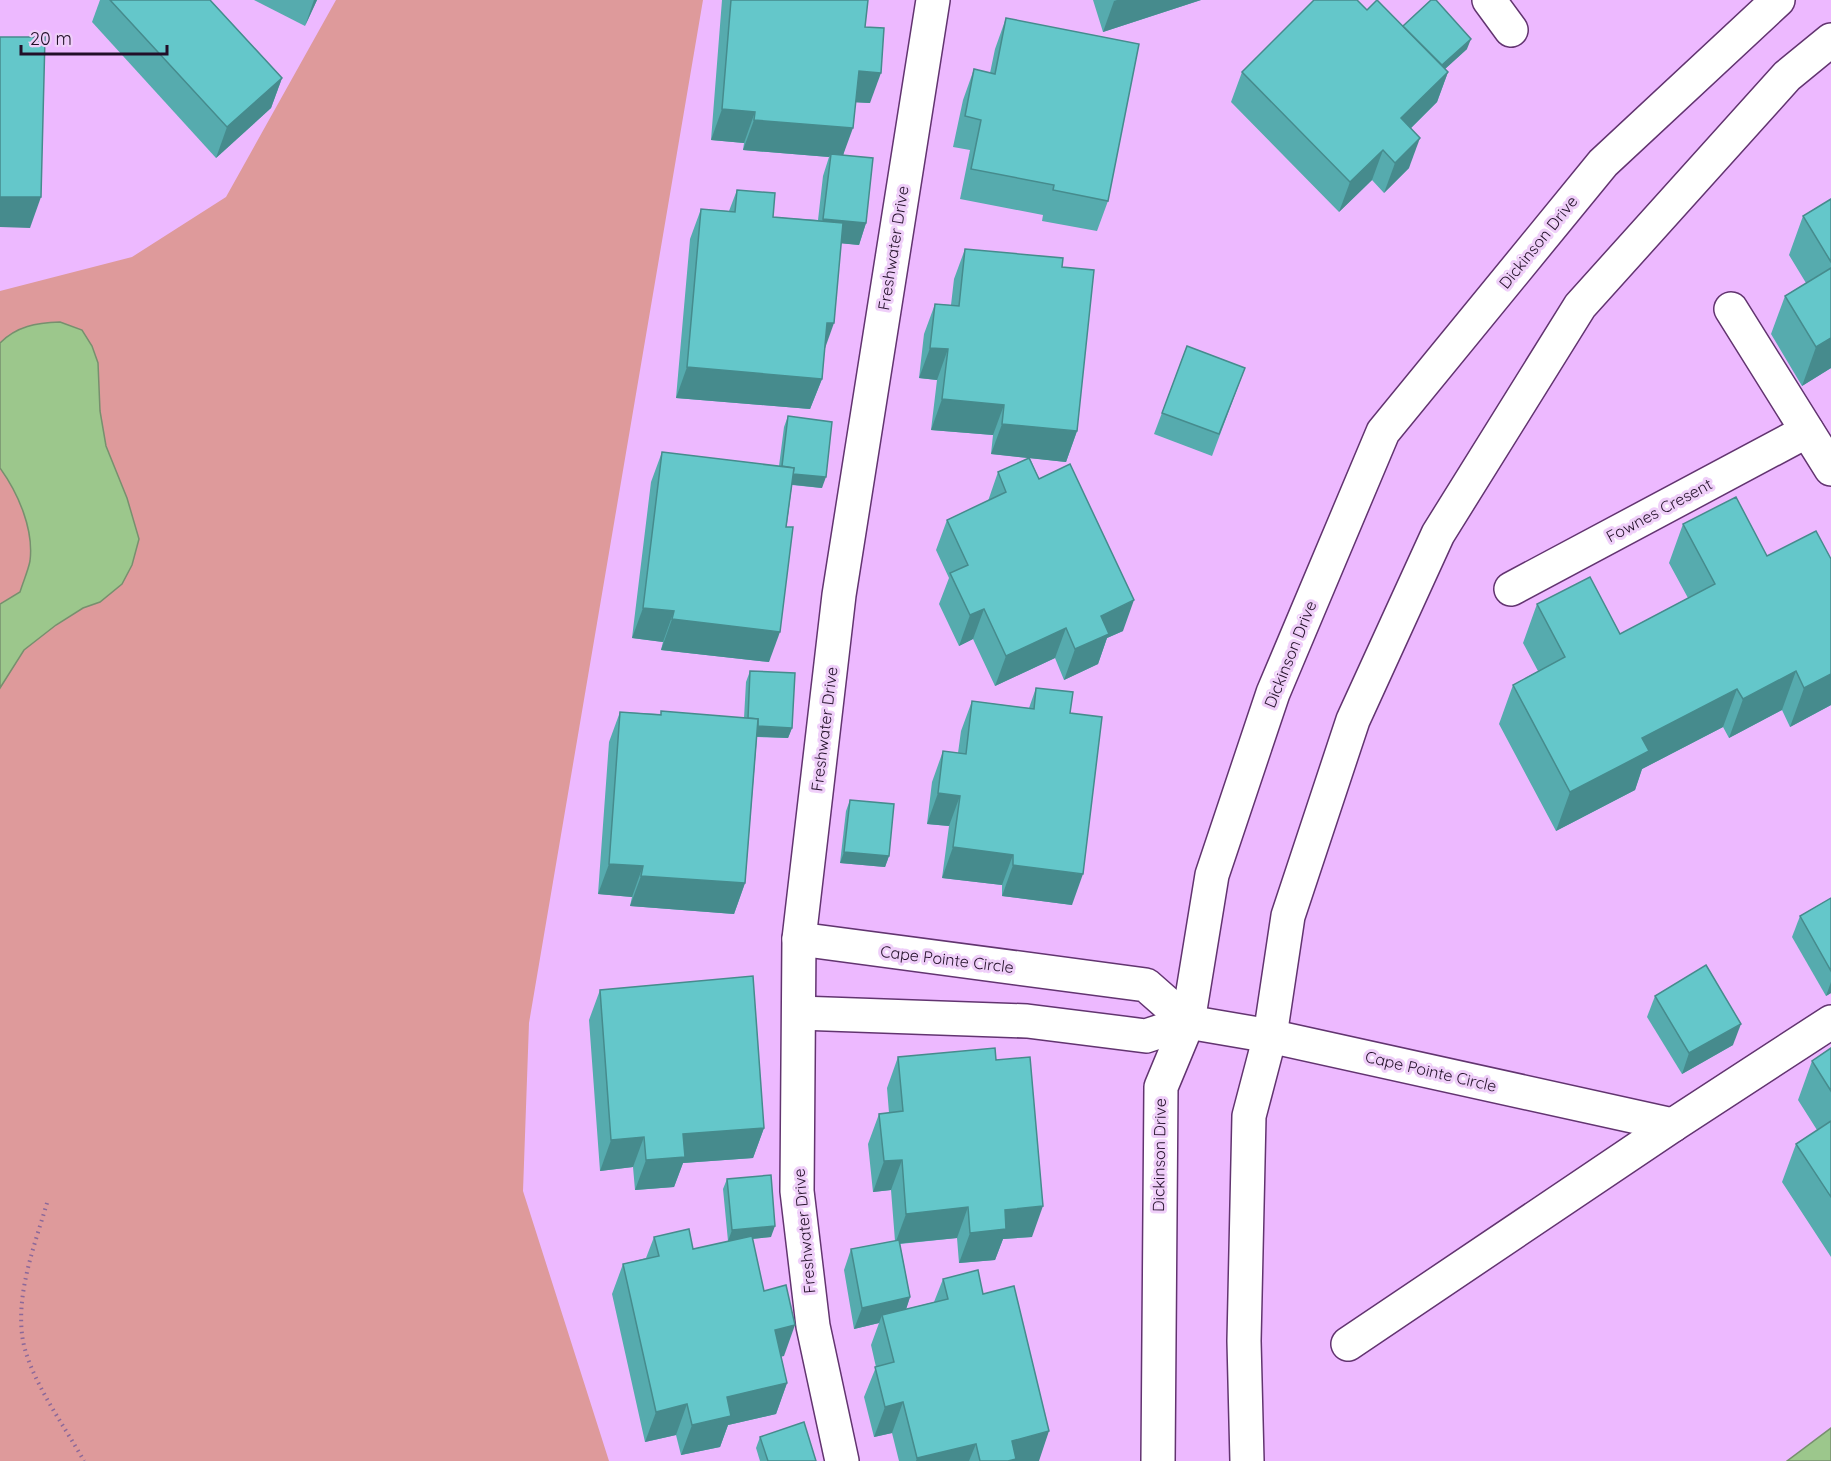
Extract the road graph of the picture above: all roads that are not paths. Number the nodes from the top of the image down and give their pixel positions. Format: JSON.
{"nodes":[{"id":1,"x":933,"y":0,"type":"edge"},
{"id":2,"x":1489,"y":0,"type":"edge"},
{"id":3,"x":1778,"y":0,"type":"edge"},
{"id":4,"x":1511,"y":30,"type":"dead end"},
{"id":5,"x":1831,"y":40,"type":"edge"},
{"id":6,"x":1731,"y":309,"type":"dead end"},
{"id":7,"x":1807,"y":431,"type":"junction"},
{"id":8,"x":1831,"y":469,"type":"edge"},
{"id":9,"x":1511,"y":589,"type":"dead end"},
{"id":10,"x":800,"y":939,"type":"junction"},
{"id":11,"x":799,"y":1013,"type":"junction"},
{"id":12,"x":1188,"y":1022,"type":"junction"},
{"id":13,"x":1831,"y":1022,"type":"edge"},
{"id":14,"x":1270,"y":1036,"type":"junction"},
{"id":15,"x":1673,"y":1125,"type":"junction"},
{"id":16,"x":1348,"y":1344,"type":"dead end"},
{"id":17,"x":842,"y":1461,"type":"edge"},
{"id":18,"x":1158,"y":1461,"type":"edge"},
{"id":19,"x":1248,"y":1461,"type":"edge"}],
"edges":[{"from":1,"to":10,"type":"street","name":"Freshwater Drive"},
{"from":2,"to":4,"type":"street"},
{"from":3,"to":12,"type":"street","name":"Dickinson Drive"},
{"from":5,"to":14,"type":"street"},
{"from":6,"to":7,"type":"street"},
{"from":7,"to":8,"type":"street"},
{"from":7,"to":9,"type":"street","name":"Fownes Cresent"},
{"from":10,"to":11,"type":"street","name":"Freshwater Drive"},
{"from":10,"to":12,"type":"street","name":"Cape Pointe Circle"},
{"from":11,"to":12,"type":"street","name":"Cape Pointe Circle"},
{"from":11,"to":17,"type":"street","name":"Freshwater Drive"},
{"from":12,"to":14,"type":"street","name":"Cape Pointe Circle"},
{"from":12,"to":18,"type":"street","name":"Dickinson Drive"},
{"from":13,"to":15,"type":"street"},
{"from":14,"to":15,"type":"street","name":"Cape Pointe Circle"},
{"from":14,"to":19,"type":"street"},
{"from":15,"to":16,"type":"street"}]}
